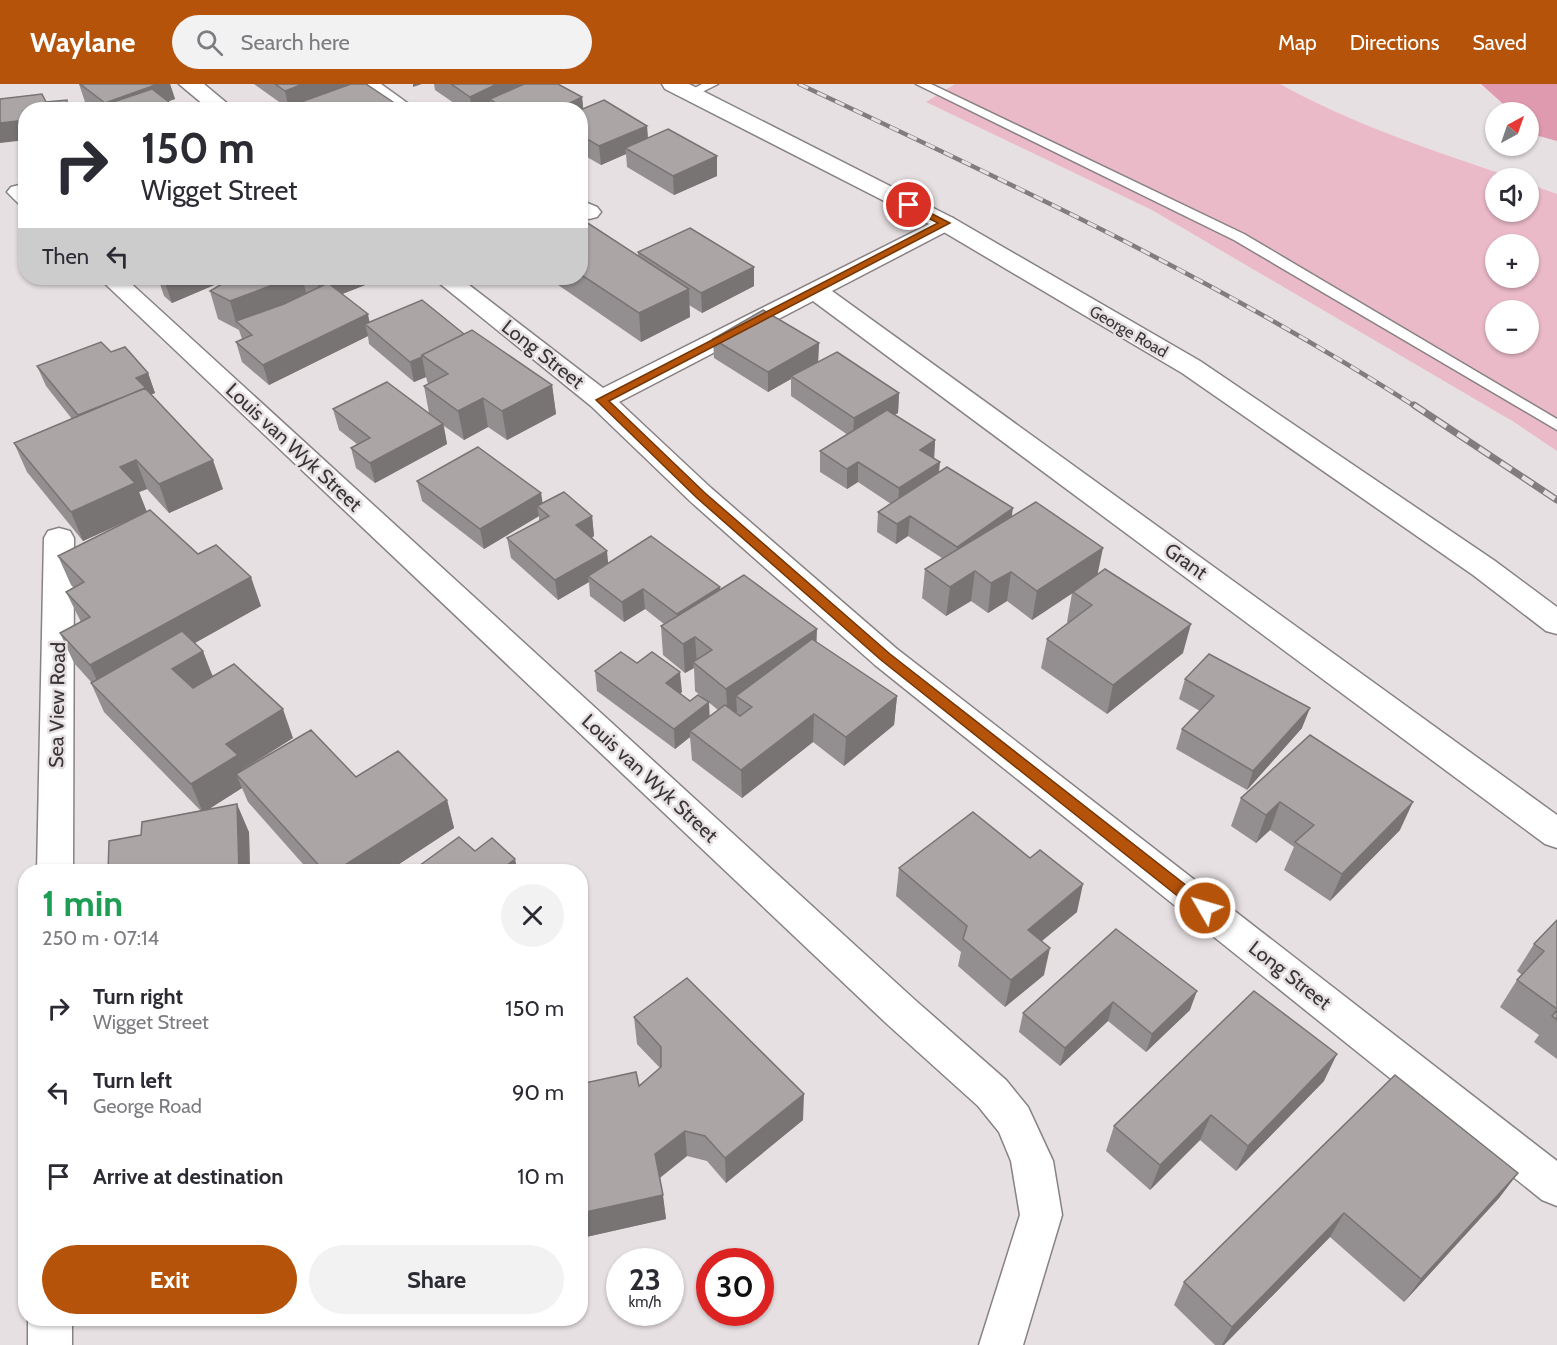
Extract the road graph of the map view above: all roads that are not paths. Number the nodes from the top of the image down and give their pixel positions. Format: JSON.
{"nodes":[{"id":1,"x":190,"y":84,"type":"edge"},
{"id":2,"x":366,"y":84,"type":"edge"},
{"id":3,"x":922,"y":84,"type":"edge"},
{"id":4,"x":692,"y":87,"type":"edge"},
{"id":5,"x":214,"y":102,"type":"edge"},
{"id":6,"x":394,"y":102,"type":"edge"},
{"id":7,"x":945,"y":223,"type":"junction"},
{"id":8,"x":119,"y":285,"type":"edge"},
{"id":9,"x":454,"y":285,"type":"edge"},
{"id":10,"x":814,"y":290,"type":"junction"},
{"id":11,"x":602,"y":400,"type":"junction"},
{"id":12,"x":1557,"y":425,"type":"edge"},
{"id":13,"x":59,"y":538,"type":"dead end"},
{"id":14,"x":1557,"y":624,"type":"edge"},
{"id":15,"x":1557,"y":834,"type":"edge"},
{"id":16,"x":55,"y":864,"type":"edge"},
{"id":17,"x":1557,"y":1186,"type":"edge"},
{"id":18,"x":50,"y":1326,"type":"edge"},
{"id":19,"x":50,"y":1345,"type":"edge"},
{"id":20,"x":1001,"y":1345,"type":"edge"}],
"edges":[{"from":1,"to":5,"type":"street"},
{"from":2,"to":6,"type":"street"},
{"from":3,"to":12,"type":"lane"},
{"from":4,"to":7,"type":"street","name":"George Road"},
{"from":7,"to":10,"type":"street"},
{"from":7,"to":14,"type":"street","name":"George Road"},
{"from":8,"to":20,"type":"street","name":"Louis van Wyk Street"},
{"from":9,"to":11,"type":"street","name":"Long Street"},
{"from":10,"to":11,"type":"street"},
{"from":10,"to":15,"type":"street","name":"Grant"},
{"from":11,"to":17,"type":"street","name":"Long Street"},
{"from":13,"to":16,"type":"street","name":"Sea View Road"},
{"from":18,"to":19,"type":"street"}]}
